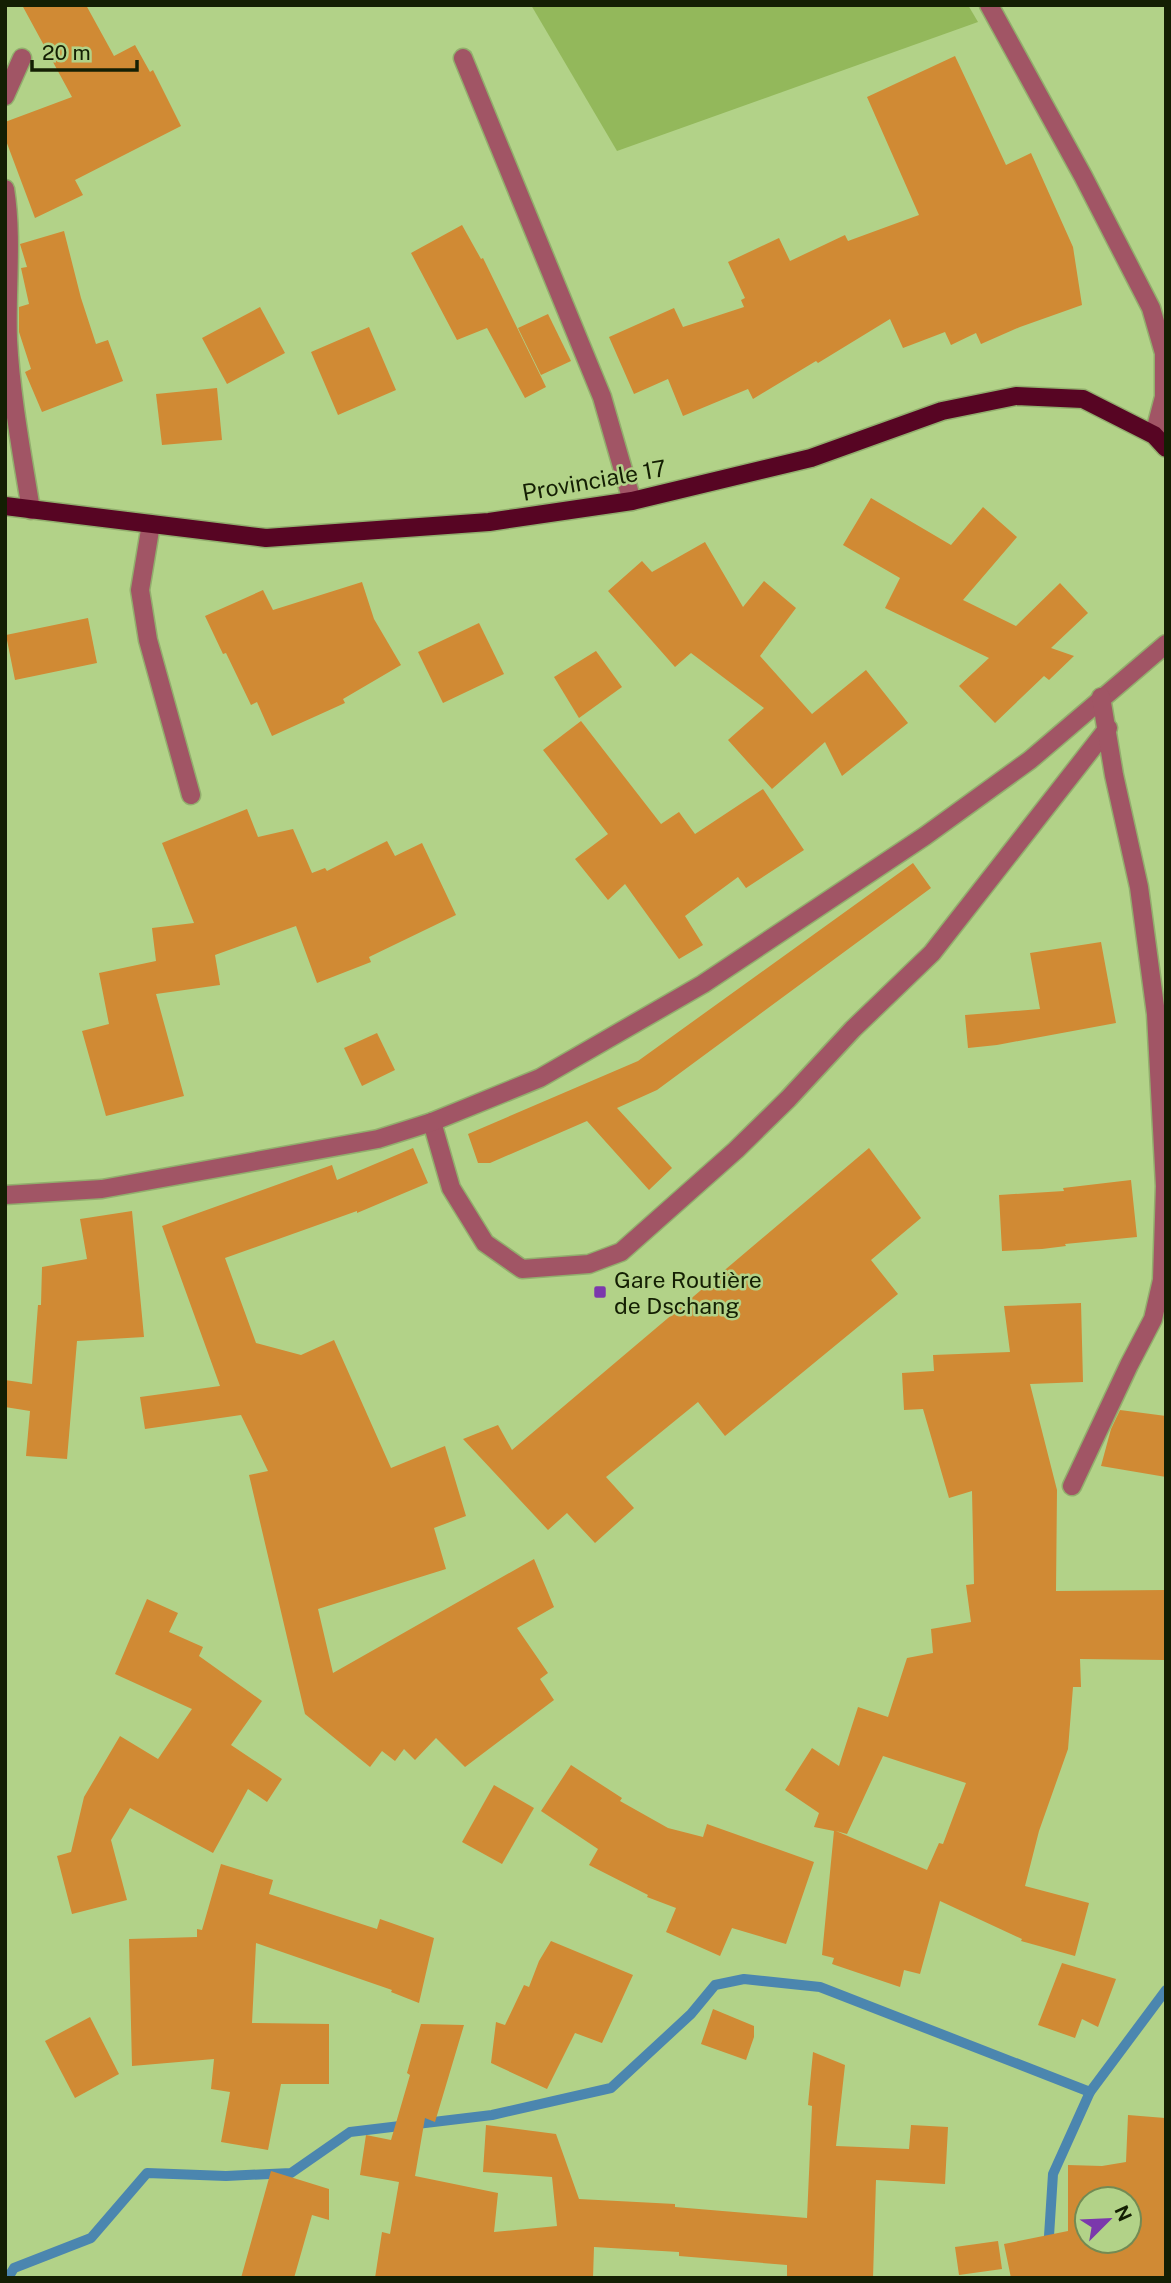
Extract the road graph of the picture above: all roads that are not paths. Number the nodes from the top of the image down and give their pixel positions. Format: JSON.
{"nodes":[{"id":1,"x":989,"y":5,"type":"edge"},
{"id":2,"x":22,"y":58,"type":"dead end"},
{"id":3,"x":463,"y":58,"type":"dead end"},
{"id":4,"x":5,"y":96,"type":"edge"},
{"id":5,"x":5,"y":189,"type":"edge"},
{"id":6,"x":1160,"y":442,"type":"edge"},
{"id":7,"x":632,"y":501,"type":"junction"},
{"id":8,"x":5,"y":506,"type":"edge"},
{"id":9,"x":31,"y":510,"type":"junction"},
{"id":10,"x":151,"y":524,"type":"junction"},
{"id":11,"x":1166,"y":643,"type":"edge"},
{"id":12,"x":1101,"y":697,"type":"junction"},
{"id":13,"x":1108,"y":728,"type":"junction"},
{"id":14,"x":191,"y":795,"type":"dead end"},
{"id":15,"x":432,"y":1122,"type":"junction"},
{"id":16,"x":5,"y":1195,"type":"edge"},
{"id":17,"x":1072,"y":1486,"type":"dead end"}],
"edges":[{"from":1,"to":6,"type":"street"},
{"from":2,"to":4,"type":"street"},
{"from":3,"to":7,"type":"street"},
{"from":5,"to":9,"type":"street"},
{"from":6,"to":7,"type":"main road","name":"Provinciale 17"},
{"from":7,"to":10,"type":"main road","name":"Provinciale 17"},
{"from":8,"to":9,"type":"main road","name":"Provinciale 17"},
{"from":9,"to":10,"type":"main road","name":"Provinciale 17"},
{"from":10,"to":14,"type":"street"},
{"from":11,"to":12,"type":"street"},
{"from":12,"to":13,"type":"street"},
{"from":12,"to":15,"type":"street"},
{"from":13,"to":15,"type":"street"},
{"from":13,"to":17,"type":"street"},
{"from":15,"to":16,"type":"street"}]}
